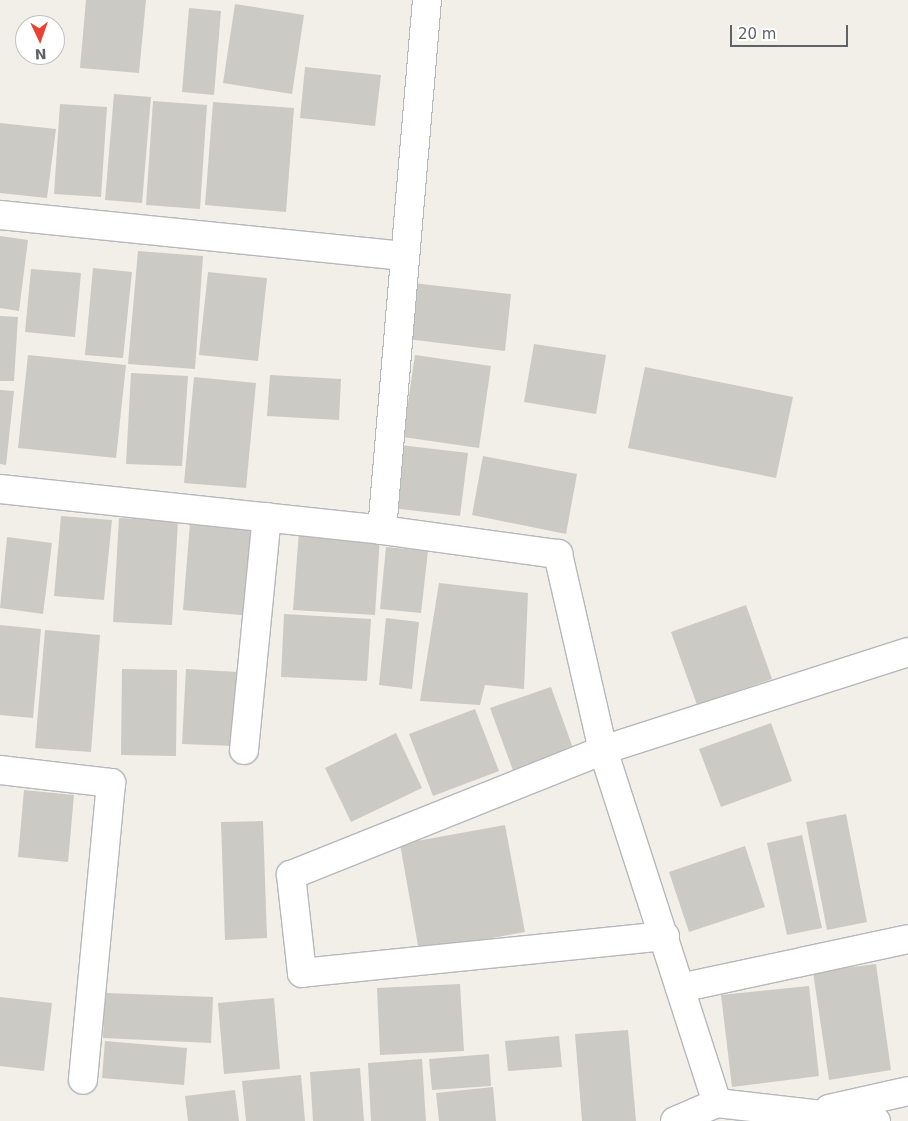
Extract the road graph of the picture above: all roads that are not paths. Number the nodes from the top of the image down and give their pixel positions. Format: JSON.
{"nodes":[{"id":1,"x":422,"y":0,"type":"edge"},
{"id":2,"x":427,"y":0,"type":"edge"},
{"id":3,"x":0,"y":216,"type":"edge"},
{"id":4,"x":405,"y":256,"type":"junction"},
{"id":5,"x":0,"y":489,"type":"edge"},
{"id":6,"x":266,"y":517,"type":"junction"},
{"id":7,"x":382,"y":530,"type":"junction"},
{"id":8,"x":908,"y":652,"type":"edge"},
{"id":9,"x":244,"y":750,"type":"dead end"},
{"id":10,"x":603,"y":750,"type":"junction"},
{"id":11,"x":0,"y":770,"type":"edge"},
{"id":12,"x":665,"y":936,"type":"junction"},
{"id":13,"x":908,"y":939,"type":"edge"},
{"id":14,"x":680,"y":988,"type":"junction"},
{"id":15,"x":83,"y":1080,"type":"dead end"},
{"id":16,"x":908,"y":1091,"type":"edge"},
{"id":17,"x":717,"y":1103,"type":"junction"},
{"id":18,"x":807,"y":1113,"type":"junction"},
{"id":19,"x":674,"y":1121,"type":"edge"},
{"id":20,"x":876,"y":1121,"type":"edge"}],
"edges":[{"from":1,"to":2,"type":"street"},
{"from":2,"to":4,"type":"street"},
{"from":3,"to":4,"type":"street"},
{"from":4,"to":7,"type":"street"},
{"from":5,"to":6,"type":"street"},
{"from":6,"to":7,"type":"street"},
{"from":6,"to":9,"type":"street"},
{"from":7,"to":10,"type":"street"},
{"from":8,"to":10,"type":"street"},
{"from":10,"to":12,"type":"street"},
{"from":10,"to":12,"type":"street"},
{"from":11,"to":15,"type":"street"},
{"from":12,"to":14,"type":"street"},
{"from":13,"to":14,"type":"street"},
{"from":14,"to":17,"type":"street"},
{"from":16,"to":18,"type":"street"},
{"from":17,"to":18,"type":"street"},
{"from":17,"to":19,"type":"street"},
{"from":18,"to":20,"type":"street"}]}
